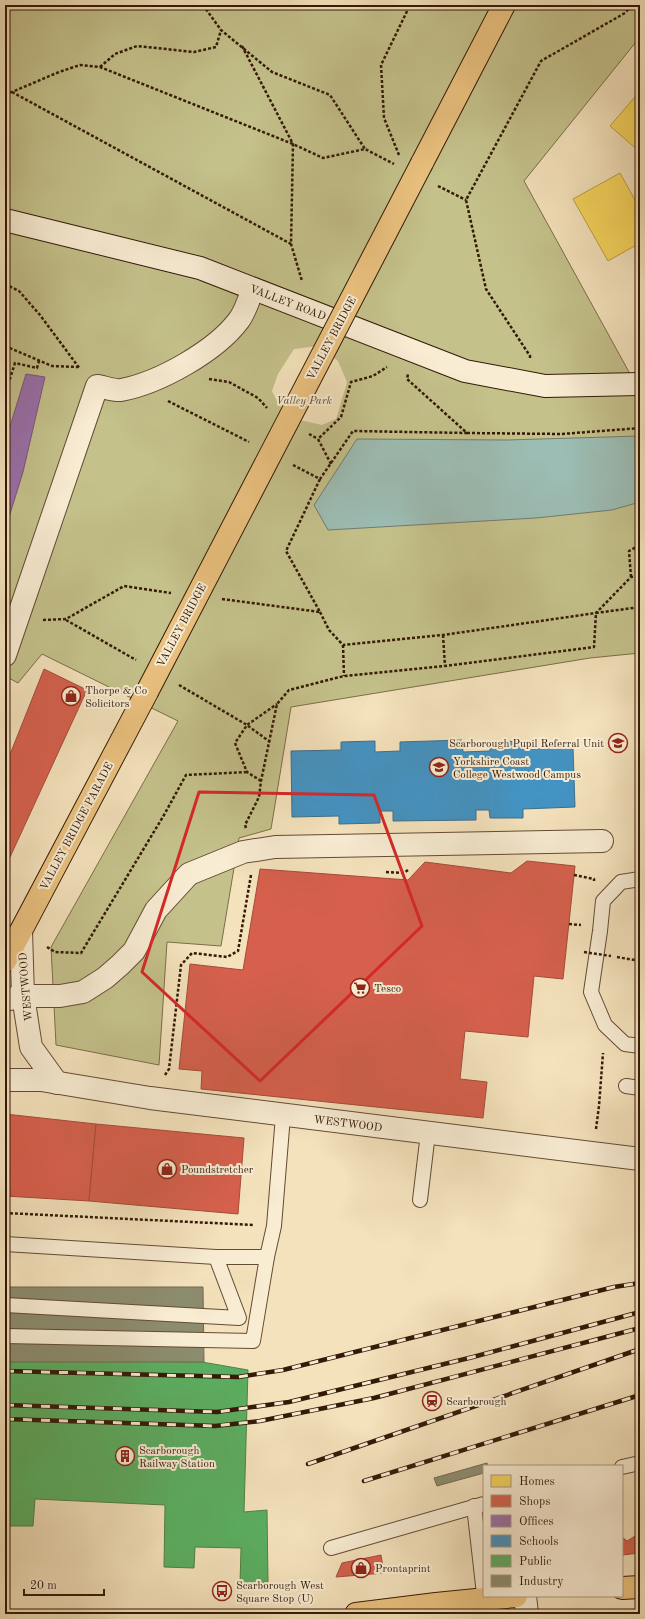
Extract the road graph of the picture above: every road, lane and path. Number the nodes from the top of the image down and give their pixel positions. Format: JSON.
{"nodes":[{"id":1,"x":203,"y":5,"type":"edge"},
{"id":2,"x":410,"y":5,"type":"edge"},
{"id":3,"x":504,"y":5,"type":"edge"},
{"id":4,"x":632,"y":5,"type":"edge"},
{"id":5,"x":221,"y":30,"type":"junction"},
{"id":6,"x":242,"y":46,"type":"junction"},
{"id":7,"x":100,"y":67,"type":"junction"},
{"id":8,"x":12,"y":92,"type":"junction"},
{"id":9,"x":5,"y":93,"type":"edge"},
{"id":10,"x":292,"y":144,"type":"junction"},
{"id":11,"x":365,"y":149,"type":"junction"},
{"id":12,"x":401,"y":162,"type":"dead end"},
{"id":13,"x":398,"y":166,"type":"dead end"},
{"id":14,"x":432,"y":183,"type":"dead end"},
{"id":15,"x":466,"y":200,"type":"junction"},
{"id":16,"x":5,"y":220,"type":"edge"},
{"id":17,"x":291,"y":244,"type":"junction"},
{"id":18,"x":5,"y":284,"type":"edge"},
{"id":19,"x":253,"y":289,"type":"junction"},
{"id":20,"x":310,"y":311,"type":"junction"},
{"id":21,"x":5,"y":346,"type":"edge"},
{"id":22,"x":412,"y":351,"type":"junction"},
{"id":23,"x":530,"y":356,"type":"dead end"},
{"id":24,"x":39,"y":361,"type":"junction"},
{"id":25,"x":78,"y":367,"type":"junction"},
{"id":26,"x":205,"y":378,"type":"dead end"},
{"id":27,"x":640,"y":384,"type":"edge"},
{"id":28,"x":138,"y":385,"type":"junction"},
{"id":29,"x":97,"y":386,"type":"junction"},
{"id":30,"x":5,"y":394,"type":"edge"},
{"id":31,"x":271,"y":413,"type":"dead end"},
{"id":32,"x":640,"y":428,"type":"edge"},
{"id":33,"x":467,"y":432,"type":"junction"},
{"id":34,"x":306,"y":433,"type":"dead end"},
{"id":35,"x":318,"y":439,"type":"junction"},
{"id":36,"x":250,"y":443,"type":"dead end"},
{"id":37,"x":331,"y":464,"type":"junction"},
{"id":38,"x":292,"y":465,"type":"dead end"},
{"id":39,"x":640,"y":545,"type":"edge"},
{"id":40,"x":640,"y":576,"type":"edge"},
{"id":41,"x":631,"y":577,"type":"junction"},
{"id":42,"x":640,"y":607,"type":"edge"},
{"id":43,"x":320,"y":612,"type":"dead end"},
{"id":44,"x":596,"y":613,"type":"junction"},
{"id":45,"x":443,"y":635,"type":"junction"},
{"id":46,"x":343,"y":645,"type":"junction"},
{"id":47,"x":5,"y":655,"type":"edge"},
{"id":48,"x":445,"y":666,"type":"junction"},
{"id":49,"x":344,"y":676,"type":"junction"},
{"id":50,"x":147,"y":692,"type":"joint"},
{"id":51,"x":277,"y":704,"type":"junction"},
{"id":52,"x":247,"y":772,"type":"junction"},
{"id":53,"x":261,"y":781,"type":"junction"},
{"id":54,"x":602,"y":841,"type":"dead end"},
{"id":55,"x":253,"y":860,"type":"junction"},
{"id":56,"x":409,"y":869,"type":"dead end"},
{"id":57,"x":380,"y":871,"type":"dead end"},
{"id":58,"x":640,"y":879,"type":"edge"},
{"id":59,"x":21,"y":931,"type":"junction"},
{"id":60,"x":584,"y":952,"type":"dead end"},
{"id":61,"x":5,"y":961,"type":"edge"},
{"id":62,"x":640,"y":961,"type":"edge"},
{"id":63,"x":14,"y":998,"type":"edge"},
{"id":64,"x":640,"y":1046,"type":"edge"},
{"id":65,"x":5,"y":1080,"type":"edge"},
{"id":66,"x":57,"y":1083,"type":"junction"},
{"id":67,"x":626,"y":1086,"type":"dead end"},
{"id":68,"x":640,"y":1088,"type":"edge"},
{"id":69,"x":150,"y":1098,"type":"junction"},
{"id":70,"x":283,"y":1116,"type":"junction"},
{"id":71,"x":428,"y":1133,"type":"junction"},
{"id":72,"x":640,"y":1159,"type":"edge"},
{"id":73,"x":420,"y":1200,"type":"dead end"},
{"id":74,"x":5,"y":1213,"type":"edge"},
{"id":75,"x":274,"y":1226,"type":"junction"},
{"id":76,"x":5,"y":1244,"type":"edge"},
{"id":77,"x":216,"y":1257,"type":"junction"},
{"id":78,"x":266,"y":1257,"type":"junction"},
{"id":79,"x":5,"y":1305,"type":"edge"},
{"id":80,"x":239,"y":1318,"type":"junction"},
{"id":81,"x":257,"y":1318,"type":"junction"},
{"id":82,"x":5,"y":1336,"type":"edge"},
{"id":83,"x":640,"y":1463,"type":"edge"},
{"id":84,"x":623,"y":1467,"type":"edge"},
{"id":85,"x":479,"y":1505,"type":"edge"},
{"id":86,"x":331,"y":1548,"type":"dead end"},
{"id":87,"x":483,"y":1579,"type":"edge"},
{"id":88,"x":640,"y":1587,"type":"edge"},
{"id":89,"x":623,"y":1588,"type":"edge"},
{"id":90,"x":484,"y":1597,"type":"edge"},
{"id":91,"x":525,"y":1597,"type":"edge"},
{"id":92,"x":356,"y":1614,"type":"edge"},
{"id":93,"x":527,"y":1614,"type":"edge"}],
"edges":[{"from":1,"to":5,"type":"path"},
{"from":2,"to":12,"type":"path"},
{"from":3,"to":50,"type":"highway","name":"VALLEY BRIDGE","bridge":true},
{"from":4,"to":15,"type":"path"},
{"from":5,"to":6,"type":"path"},
{"from":5,"to":7,"type":"path"},
{"from":6,"to":10,"type":"path"},
{"from":6,"to":11,"type":"path"},
{"from":7,"to":8,"type":"path"},
{"from":7,"to":10,"type":"path"},
{"from":8,"to":9,"type":"path"},
{"from":8,"to":17,"type":"path"},
{"from":10,"to":11,"type":"path"},
{"from":10,"to":17,"type":"path"},
{"from":11,"to":13,"type":"path"},
{"from":14,"to":15,"type":"path"},
{"from":15,"to":23,"type":"path"},
{"from":16,"to":19,"type":"street","name":"VALLEY ROAD"},
{"from":17,"to":20,"type":"path"},
{"from":18,"to":25,"type":"path"},
{"from":19,"to":20,"type":"street","name":"VALLEY ROAD"},
{"from":19,"to":28,"type":"street"},
{"from":20,"to":22,"type":"street","name":"VALLEY ROAD"},
{"from":21,"to":24,"type":"path"},
{"from":22,"to":27,"type":"street","name":"VALLEY ROAD"},
{"from":22,"to":33,"type":"path"},
{"from":22,"to":35,"type":"path"},
{"from":24,"to":25,"type":"path"},
{"from":24,"to":30,"type":"path"},
{"from":25,"to":29,"type":"path"},
{"from":26,"to":31,"type":"path"},
{"from":28,"to":29,"type":"street"},
{"from":28,"to":36,"type":"path"},
{"from":29,"to":47,"type":"street"},
{"from":32,"to":33,"type":"path"},
{"from":33,"to":37,"type":"path"},
{"from":34,"to":35,"type":"path"},
{"from":35,"to":37,"type":"path"},
{"from":37,"to":38,"type":"path"},
{"from":39,"to":41,"type":"path"},
{"from":40,"to":41,"type":"path"},
{"from":41,"to":44,"type":"path"},
{"from":42,"to":44,"type":"path"},
{"from":43,"to":46,"type":"path"},
{"from":44,"to":45,"type":"path"},
{"from":44,"to":48,"type":"path"},
{"from":45,"to":46,"type":"path"},
{"from":45,"to":48,"type":"path"},
{"from":46,"to":49,"type":"path"},
{"from":48,"to":49,"type":"path"},
{"from":49,"to":51,"type":"path"},
{"from":50,"to":59,"type":"highway","name":"VALLEY BRIDGE PARADE"},
{"from":51,"to":52,"type":"path"},
{"from":51,"to":53,"type":"path"},
{"from":52,"to":53,"type":"path"},
{"from":52,"to":59,"type":"path"},
{"from":53,"to":55,"type":"path"},
{"from":54,"to":55,"type":"street"},
{"from":55,"to":63,"type":"street"},
{"from":55,"to":69,"type":"path"},
{"from":56,"to":57,"type":"path"},
{"from":58,"to":64,"type":"lane"},
{"from":59,"to":61,"type":"highway","name":"VALLEY BRIDGE PARADE"},
{"from":59,"to":63,"type":"street","name":"WESTWOOD"},
{"from":60,"to":62,"type":"path","bridge":true},
{"from":63,"to":66,"type":"street","name":"WESTWOOD"},
{"from":65,"to":66,"type":"street","name":"WESTWOOD"},
{"from":66,"to":69,"type":"street","name":"WESTWOOD"},
{"from":67,"to":68,"type":"lane"},
{"from":69,"to":70,"type":"street","name":"WESTWOOD"},
{"from":70,"to":71,"type":"street","name":"WESTWOOD"},
{"from":70,"to":75,"type":"lane"},
{"from":71,"to":72,"type":"street","name":"WESTWOOD"},
{"from":71,"to":73,"type":"lane"},
{"from":74,"to":75,"type":"path"},
{"from":75,"to":78,"type":"lane"},
{"from":76,"to":77,"type":"lane"},
{"from":77,"to":78,"type":"lane"},
{"from":77,"to":80,"type":"lane"},
{"from":78,"to":81,"type":"lane"},
{"from":79,"to":80,"type":"lane"},
{"from":80,"to":81,"type":"lane"},
{"from":81,"to":82,"type":"lane"},
{"from":83,"to":84,"type":"lane"},
{"from":85,"to":86,"type":"lane"},
{"from":85,"to":87,"type":"lane"},
{"from":88,"to":89,"type":"highway"},
{"from":90,"to":92,"type":"highway"},
{"from":91,"to":93,"type":"street"}]}
